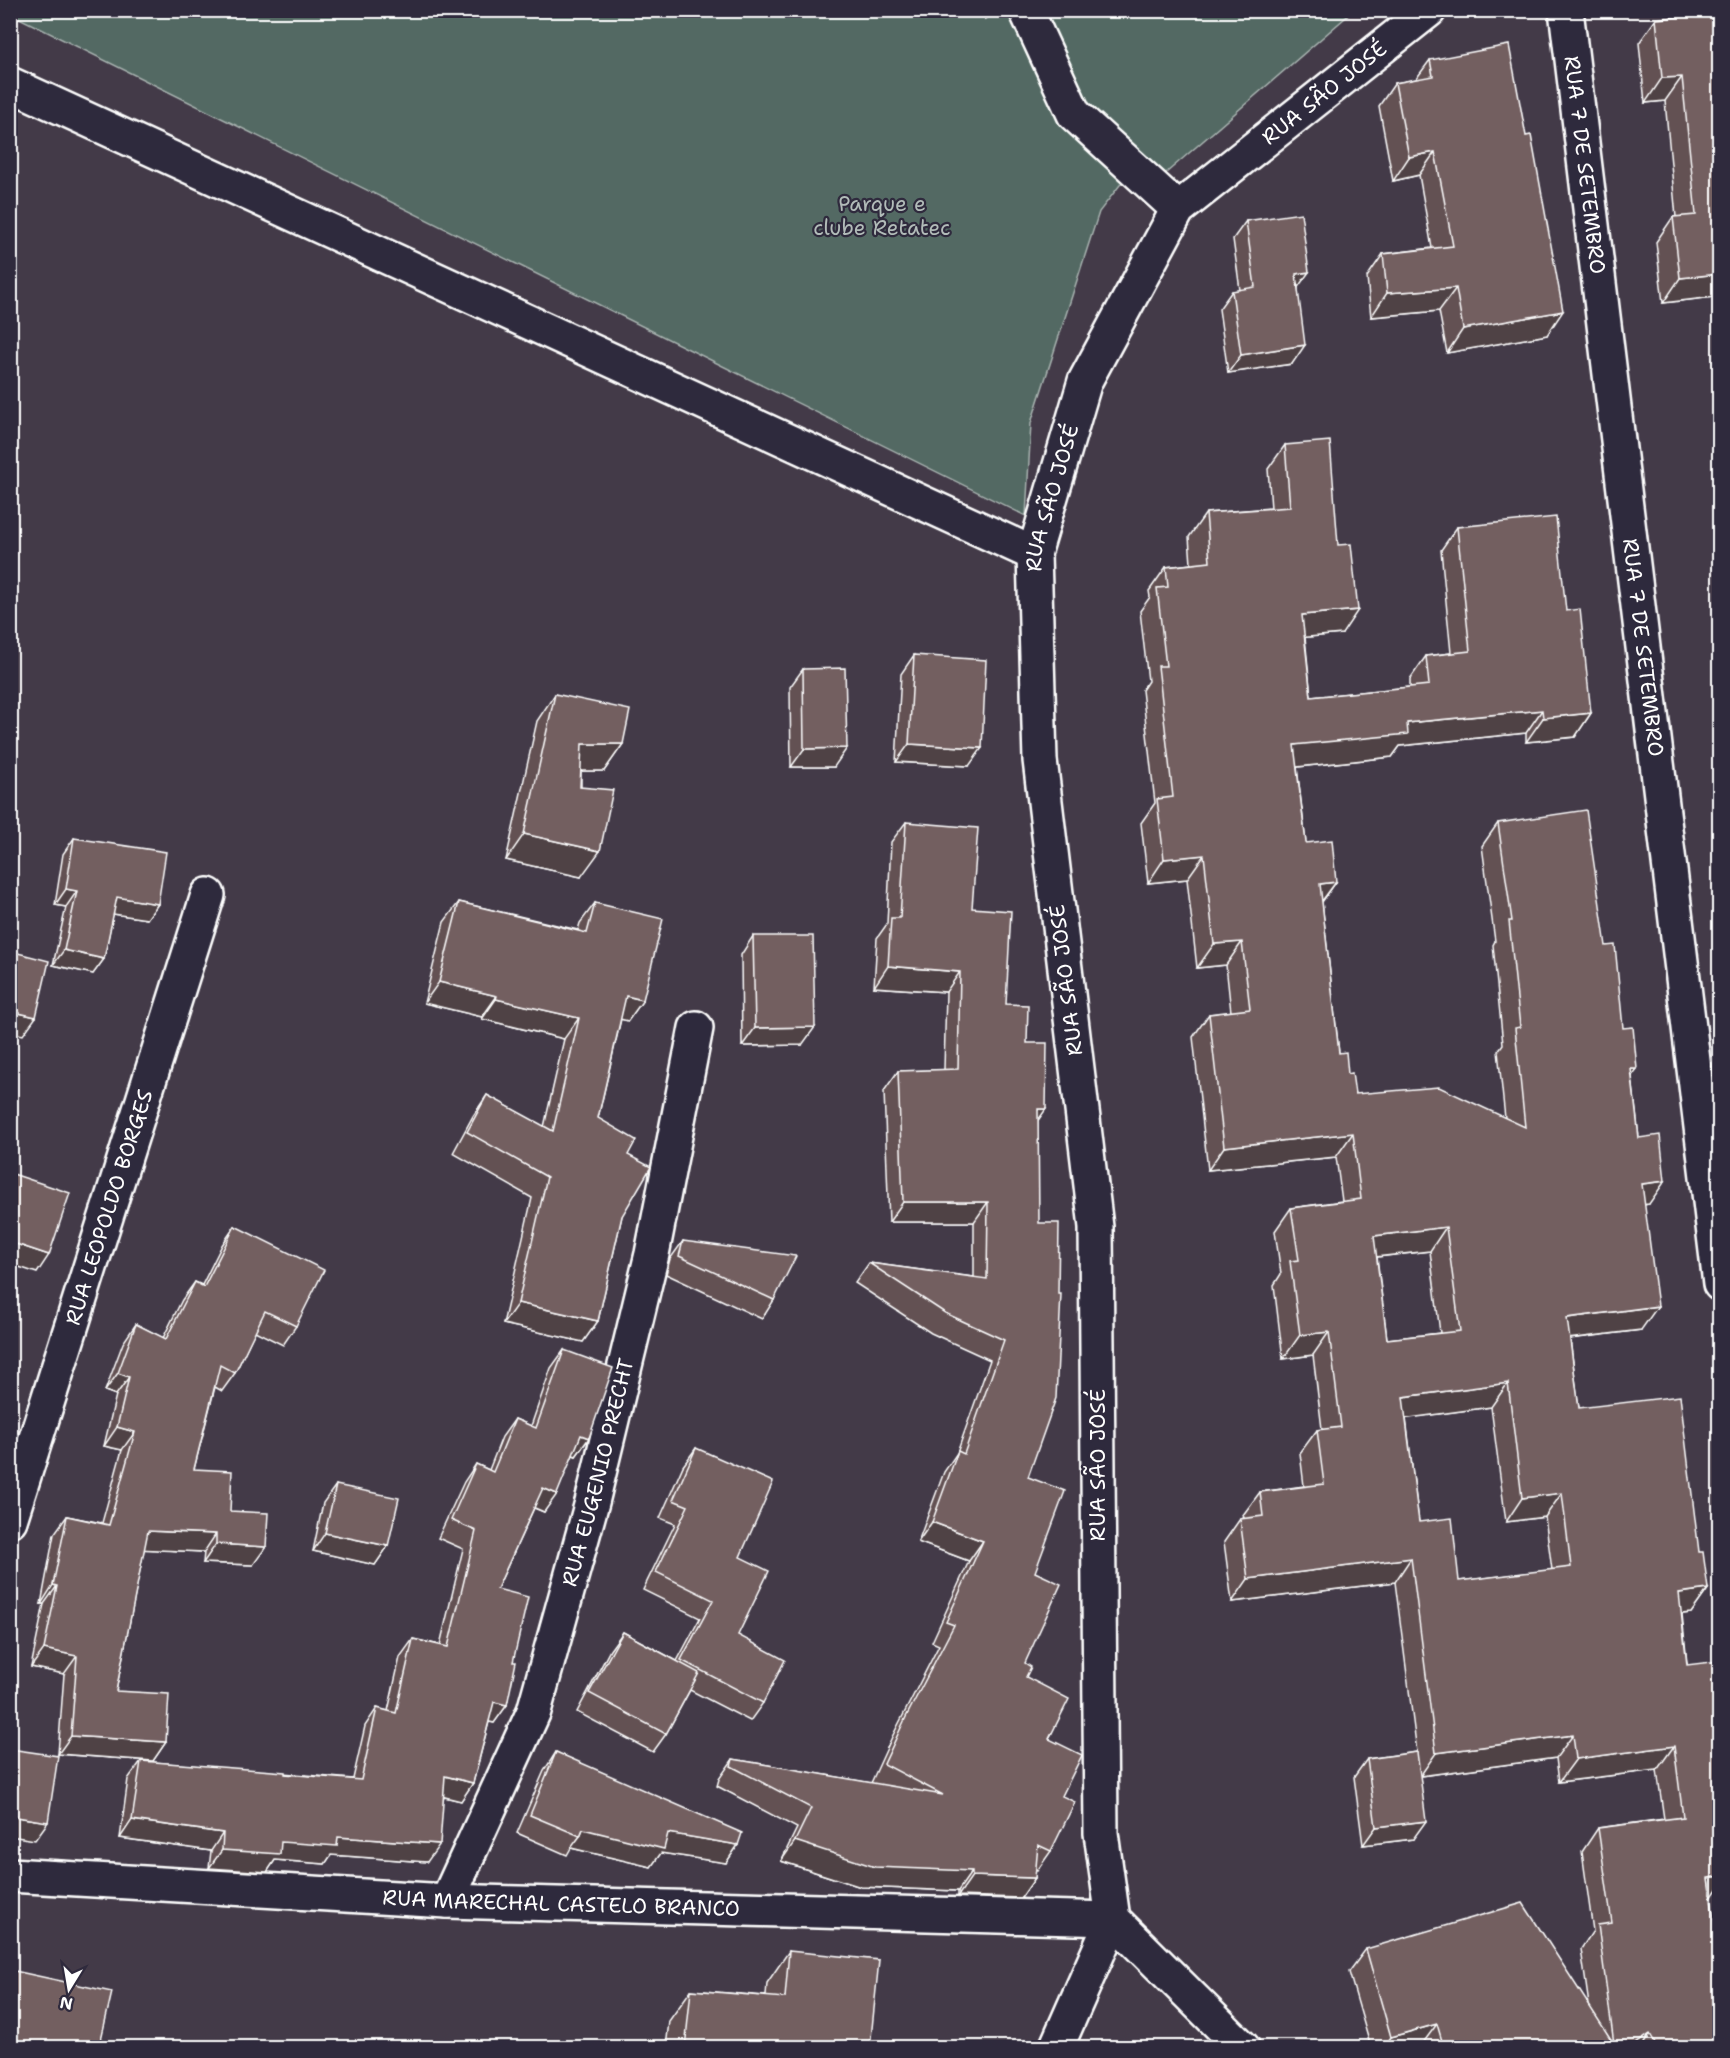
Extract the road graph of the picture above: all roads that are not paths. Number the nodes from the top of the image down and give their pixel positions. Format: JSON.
{"nodes":[{"id":1,"x":1026,"y":10,"type":"edge"},
{"id":2,"x":1429,"y":10,"type":"edge"},
{"id":3,"x":1566,"y":10,"type":"edge"},
{"id":4,"x":10,"y":84,"type":"edge"},
{"id":5,"x":1178,"y":208,"type":"junction"},
{"id":6,"x":1034,"y":554,"type":"junction"},
{"id":7,"x":208,"y":895,"type":"dead end"},
{"id":8,"x":696,"y":1028,"type":"dead end"},
{"id":9,"x":1719,"y":1284,"type":"edge"},
{"id":10,"x":10,"y":1520,"type":"edge"},
{"id":11,"x":10,"y":1875,"type":"edge"},
{"id":12,"x":447,"y":1901,"type":"junction"},
{"id":13,"x":1113,"y":1919,"type":"junction"},
{"id":14,"x":1056,"y":2048,"type":"edge"},
{"id":15,"x":1243,"y":2048,"type":"edge"}],
"edges":[{"from":1,"to":5,"type":"street"},
{"from":2,"to":5,"type":"street","name":"RUA SÃO JOSÉ"},
{"from":3,"to":9,"type":"street","name":"RUA 7 DE SETEMBRO"},
{"from":4,"to":6,"type":"street"},
{"from":5,"to":6,"type":"street","name":"RUA SÃO JOSÉ"},
{"from":6,"to":13,"type":"street","name":"RUA SÃO JOSÉ"},
{"from":7,"to":10,"type":"street","name":"RUA LEOPOLDO BORGES"},
{"from":8,"to":12,"type":"street","name":"RUA EUGENIO PRECHT"},
{"from":11,"to":12,"type":"street","name":"RUA MARECHAL CASTELO BRANCO"},
{"from":12,"to":13,"type":"street","name":"RUA MARECHAL CASTELO BRANCO"},
{"from":13,"to":14,"type":"street"},
{"from":13,"to":15,"type":"street"}]}
